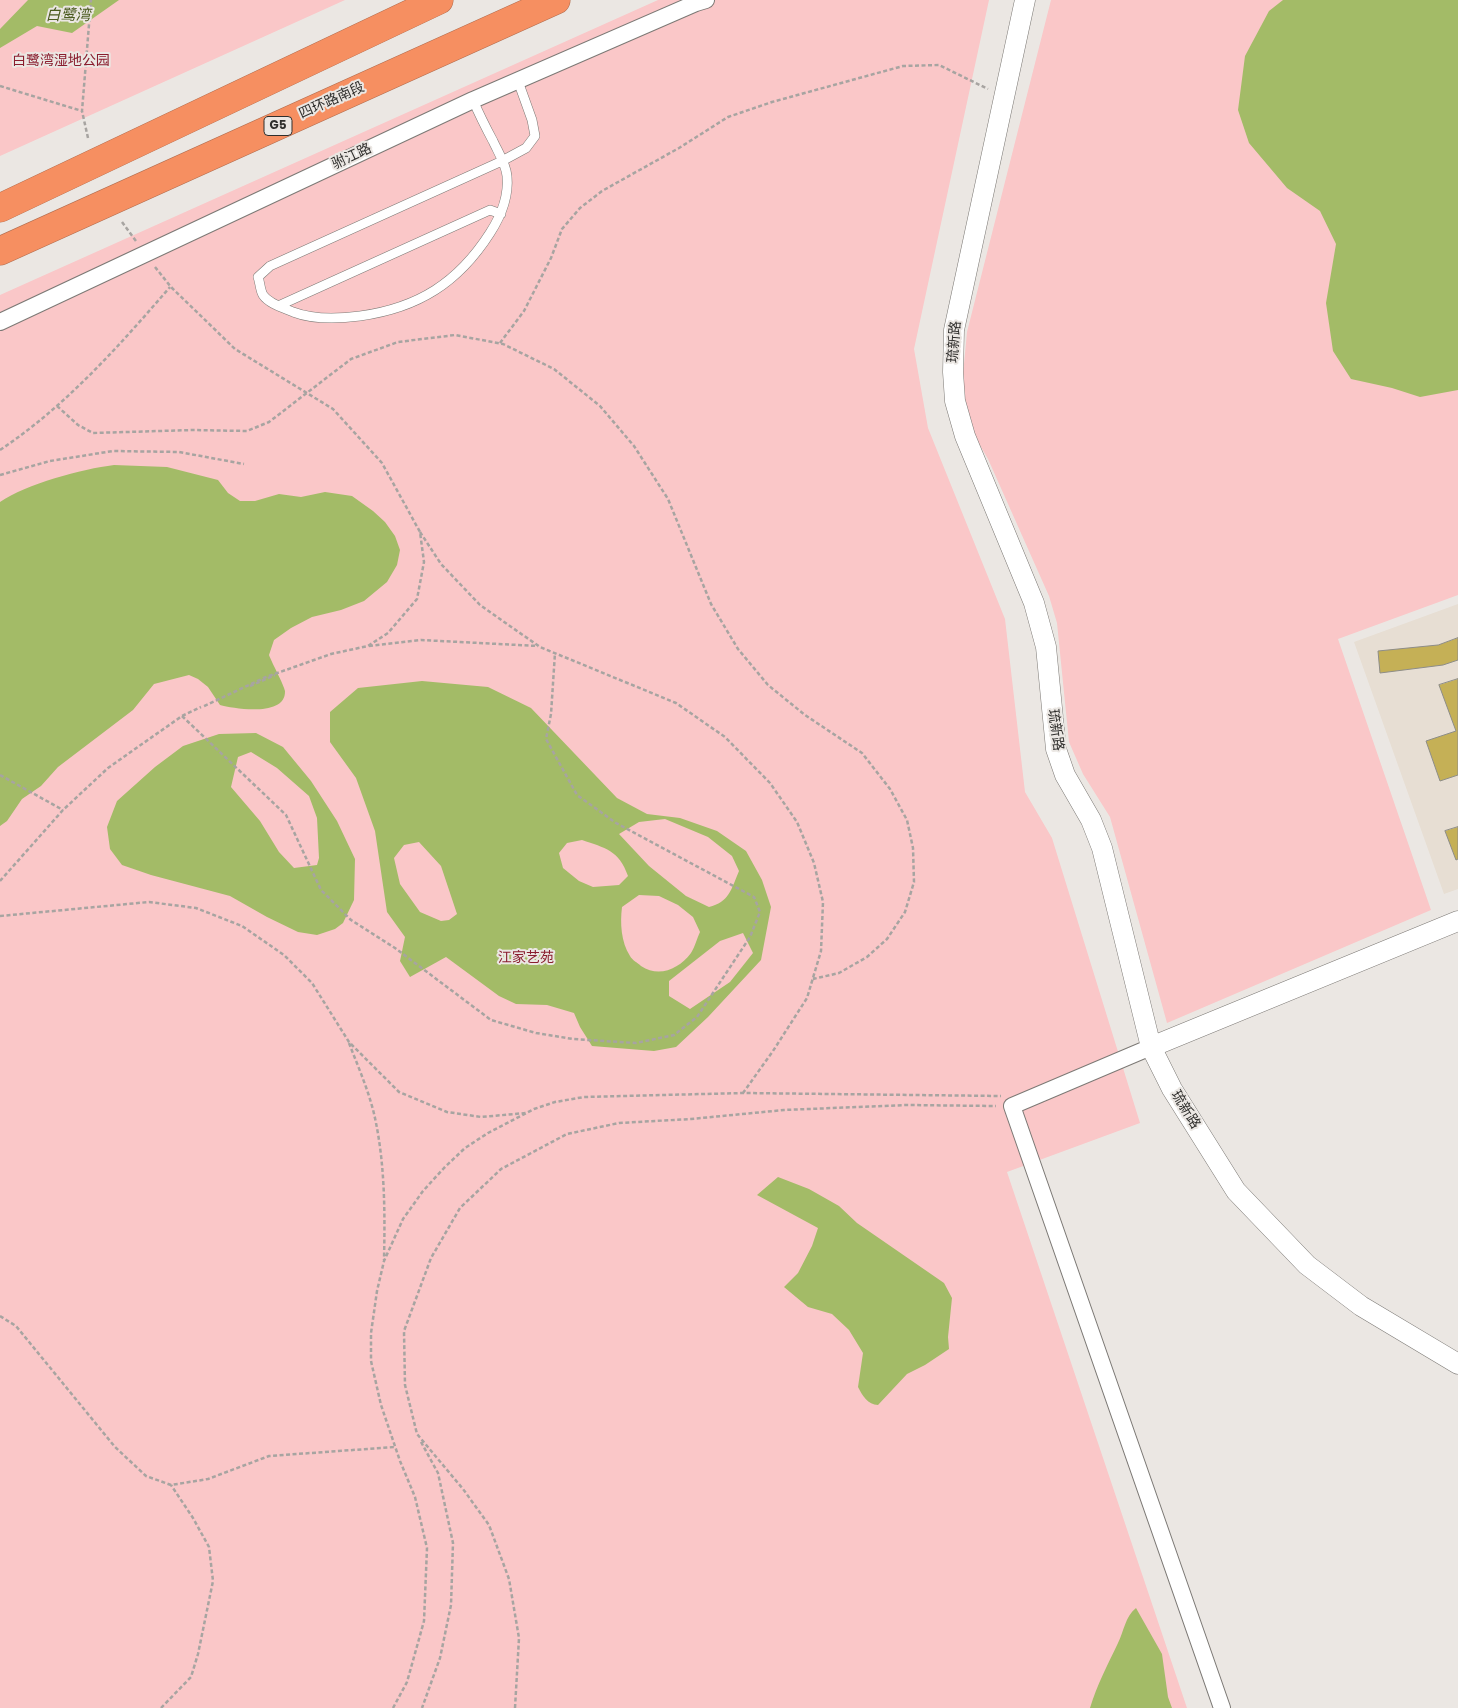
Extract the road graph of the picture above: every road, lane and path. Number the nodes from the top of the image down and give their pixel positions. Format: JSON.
{"nodes":[{"id":1,"x":92,"y":0,"type":"edge"},
{"id":2,"x":439,"y":0,"type":"edge"},
{"id":3,"x":556,"y":0,"type":"edge"},
{"id":4,"x":706,"y":0,"type":"edge"},
{"id":5,"x":1025,"y":0,"type":"edge"},
{"id":6,"x":518,"y":81,"type":"junction"},
{"id":7,"x":0,"y":86,"type":"edge"},
{"id":8,"x":1004,"y":96,"type":"junction"},
{"id":9,"x":473,"y":100,"type":"junction"},
{"id":10,"x":82,"y":112,"type":"junction"},
{"id":11,"x":88,"y":138,"type":"dead end"},
{"id":12,"x":502,"y":161,"type":"junction"},
{"id":13,"x":0,"y":208,"type":"edge"},
{"id":14,"x":501,"y":214,"type":"junction"},
{"id":15,"x":122,"y":222,"type":"dead end"},
{"id":16,"x":0,"y":252,"type":"edge"},
{"id":17,"x":146,"y":254,"type":"junction"},
{"id":18,"x":171,"y":287,"type":"junction"},
{"id":19,"x":278,"y":306,"type":"junction"},
{"id":20,"x":0,"y":322,"type":"edge"},
{"id":21,"x":500,"y":343,"type":"junction"},
{"id":22,"x":306,"y":393,"type":"junction"},
{"id":23,"x":57,"y":406,"type":"junction"},
{"id":24,"x":0,"y":450,"type":"edge"},
{"id":25,"x":244,"y":464,"type":"dead end"},
{"id":26,"x":0,"y":476,"type":"edge"},
{"id":27,"x":420,"y":532,"type":"junction"},
{"id":28,"x":368,"y":646,"type":"junction"},
{"id":29,"x":540,"y":647,"type":"junction"},
{"id":30,"x":555,"y":653,"type":"junction"},
{"id":31,"x":182,"y":716,"type":"junction"},
{"id":32,"x":0,"y":775,"type":"edge"},
{"id":33,"x":63,"y":810,"type":"junction"},
{"id":34,"x":0,"y":881,"type":"edge"},
{"id":35,"x":0,"y":916,"type":"edge"},
{"id":36,"x":1458,"y":921,"type":"edge"},
{"id":37,"x":813,"y":979,"type":"junction"},
{"id":38,"x":349,"y":1042,"type":"junction"},
{"id":39,"x":1151,"y":1047,"type":"junction"},
{"id":40,"x":743,"y":1093,"type":"junction"},
{"id":41,"x":1012,"y":1106,"type":"junction"},
{"id":42,"x":527,"y":1113,"type":"junction"},
{"id":43,"x":384,"y":1261,"type":"junction"},
{"id":44,"x":0,"y":1316,"type":"edge"},
{"id":45,"x":1458,"y":1364,"type":"edge"},
{"id":46,"x":418,"y":1434,"type":"junction"},
{"id":47,"x":396,"y":1447,"type":"junction"},
{"id":48,"x":171,"y":1485,"type":"junction"},
{"id":49,"x":161,"y":1708,"type":"edge"},
{"id":50,"x":394,"y":1708,"type":"edge"},
{"id":51,"x":422,"y":1708,"type":"edge"},
{"id":52,"x":515,"y":1708,"type":"edge"},
{"id":53,"x":1222,"y":1708,"type":"edge"}],
"edges":[{"from":1,"to":10,"type":"path"},
{"from":2,"to":13,"type":"highway"},
{"from":3,"to":16,"type":"highway","name":"四环路南段","number":"G5"},
{"from":4,"to":6,"type":"street","name":"驸江路"},
{"from":5,"to":8,"type":"street","name":"琉新路"},
{"from":6,"to":9,"type":"street","name":"驸江路"},
{"from":6,"to":12,"type":"lane"},
{"from":7,"to":10,"type":"path"},
{"from":8,"to":21,"type":"path"},
{"from":8,"to":39,"type":"street","name":"琉新路"},
{"from":9,"to":12,"type":"lane"},
{"from":9,"to":17,"type":"street","name":"驸江路"},
{"from":10,"to":11,"type":"path"},
{"from":12,"to":14,"type":"lane"},
{"from":12,"to":19,"type":"lane"},
{"from":14,"to":19,"type":"lane"},
{"from":14,"to":19,"type":"lane"},
{"from":15,"to":17,"type":"path"},
{"from":17,"to":18,"type":"path"},
{"from":17,"to":20,"type":"street","name":"驸江路"},
{"from":18,"to":22,"type":"path"},
{"from":18,"to":23,"type":"path"},
{"from":21,"to":22,"type":"path"},
{"from":21,"to":37,"type":"path"},
{"from":22,"to":23,"type":"path"},
{"from":22,"to":27,"type":"path"},
{"from":23,"to":24,"type":"path"},
{"from":25,"to":26,"type":"path"},
{"from":27,"to":28,"type":"path"},
{"from":27,"to":29,"type":"path"},
{"from":28,"to":29,"type":"path"},
{"from":28,"to":31,"type":"path"},
{"from":29,"to":30,"type":"path"},
{"from":30,"to":31,"type":"path"},
{"from":30,"to":37,"type":"path"},
{"from":31,"to":33,"type":"path"},
{"from":32,"to":33,"type":"path"},
{"from":33,"to":34,"type":"path"},
{"from":35,"to":38,"type":"path"},
{"from":36,"to":39,"type":"street"},
{"from":37,"to":40,"type":"path"},
{"from":38,"to":42,"type":"path"},
{"from":38,"to":43,"type":"path"},
{"from":39,"to":41,"type":"street"},
{"from":39,"to":45,"type":"street","name":"琉新路"},
{"from":40,"to":41,"type":"path"},
{"from":40,"to":42,"type":"path"},
{"from":41,"to":46,"type":"path"},
{"from":41,"to":53,"type":"street"},
{"from":42,"to":43,"type":"path"},
{"from":43,"to":47,"type":"path"},
{"from":44,"to":48,"type":"path"},
{"from":46,"to":51,"type":"path"},
{"from":46,"to":52,"type":"path"},
{"from":47,"to":48,"type":"path"},
{"from":47,"to":50,"type":"path"},
{"from":48,"to":49,"type":"path"}]}
